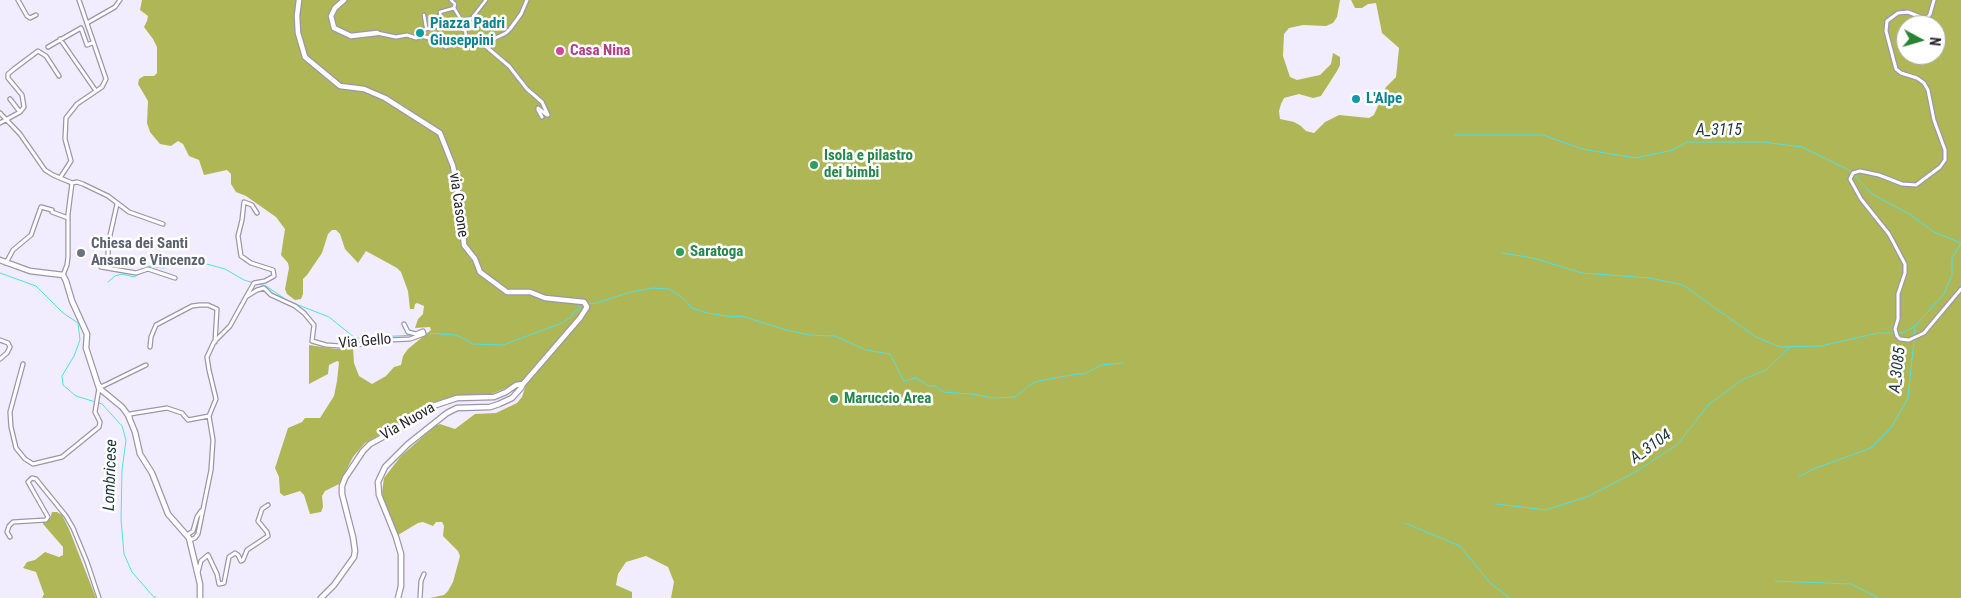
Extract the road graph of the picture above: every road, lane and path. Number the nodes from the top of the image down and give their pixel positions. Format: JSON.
{"nodes":[{"id":1,"x":18,"y":0,"type":"edge"},
{"id":2,"x":79,"y":0,"type":"edge"},
{"id":3,"x":120,"y":0,"type":"edge"},
{"id":4,"x":299,"y":0,"type":"edge"},
{"id":5,"x":344,"y":0,"type":"edge"},
{"id":6,"x":451,"y":0,"type":"edge"},
{"id":7,"x":486,"y":0,"type":"edge"},
{"id":8,"x":527,"y":0,"type":"edge"},
{"id":9,"x":1934,"y":0,"type":"edge"},
{"id":10,"x":454,"y":8,"type":"junction"},
{"id":11,"x":36,"y":15,"type":"dead end"},
{"id":12,"x":424,"y":15,"type":"dead end"},
{"id":13,"x":460,"y":21,"type":"junction"},
{"id":14,"x":87,"y":23,"type":"junction"},
{"id":15,"x":442,"y":24,"type":"junction"},
{"id":16,"x":425,"y":29,"type":"junction"},
{"id":17,"x":376,"y":32,"type":"joint"},
{"id":18,"x":416,"y":38,"type":"junction"},
{"id":19,"x":60,"y":39,"type":"junction"},
{"id":20,"x":462,"y":42,"type":"junction"},
{"id":21,"x":92,"y":43,"type":"junction"},
{"id":22,"x":483,"y":44,"type":"junction"},
{"id":23,"x":48,"y":47,"type":"dead end"},
{"id":24,"x":59,"y":76,"type":"dead end"},
{"id":25,"x":96,"y":91,"type":"junction"},
{"id":26,"x":10,"y":99,"type":"dead end"},
{"id":27,"x":20,"y":112,"type":"junction"},
{"id":28,"x":0,"y":113,"type":"edge"},
{"id":29,"x":542,"y":117,"type":"dead end"},
{"id":30,"x":6,"y":120,"type":"junction"},
{"id":31,"x":0,"y":123,"type":"edge"},
{"id":32,"x":60,"y":178,"type":"junction"},
{"id":33,"x":72,"y":184,"type":"junction"},
{"id":34,"x":118,"y":204,"type":"junction"},
{"id":35,"x":257,"y":213,"type":"dead end"},
{"id":36,"x":68,"y":218,"type":"junction"},
{"id":37,"x":163,"y":224,"type":"dead end"},
{"id":38,"x":0,"y":260,"type":"edge"},
{"id":39,"x":6,"y":263,"type":"junction"},
{"id":40,"x":101,"y":267,"type":"dead end"},
{"id":41,"x":107,"y":268,"type":"junction"},
{"id":42,"x":63,"y":275,"type":"junction"},
{"id":43,"x":175,"y":278,"type":"dead end"},
{"id":44,"x":1961,"y":289,"type":"edge"},
{"id":45,"x":246,"y":297,"type":"junction"},
{"id":46,"x":404,"y":324,"type":"dead end"},
{"id":47,"x":0,"y":340,"type":"edge"},
{"id":48,"x":214,"y":342,"type":"junction"},
{"id":49,"x":150,"y":347,"type":"dead end"},
{"id":50,"x":0,"y":359,"type":"edge"},
{"id":51,"x":23,"y":364,"type":"dead end"},
{"id":52,"x":146,"y":365,"type":"dead end"},
{"id":53,"x":97,"y":381,"type":"junction"},
{"id":54,"x":523,"y":384,"type":"junction"},
{"id":55,"x":99,"y":388,"type":"junction"},
{"id":56,"x":209,"y":416,"type":"junction"},
{"id":57,"x":130,"y":420,"type":"junction"},
{"id":58,"x":268,"y":504,"type":"dead end"},
{"id":59,"x":10,"y":537,"type":"dead end"},
{"id":60,"x":189,"y":538,"type":"junction"},
{"id":61,"x":198,"y":573,"type":"junction"},
{"id":62,"x":424,"y":574,"type":"dead end"},
{"id":63,"x":99,"y":598,"type":"edge"},
{"id":64,"x":200,"y":598,"type":"edge"},
{"id":65,"x":322,"y":598,"type":"edge"},
{"id":66,"x":398,"y":598,"type":"edge"},
{"id":67,"x":420,"y":598,"type":"edge"}],
"edges":[{"from":1,"to":11,"type":"street"},
{"from":2,"to":14,"type":"street"},
{"from":3,"to":14,"type":"street"},
{"from":4,"to":54,"type":"street","name":"via Casone"},
{"from":5,"to":17,"type":"street"},
{"from":6,"to":10,"type":"street"},
{"from":7,"to":13,"type":"street"},
{"from":8,"to":22,"type":"street"},
{"from":9,"to":44,"type":"street"},
{"from":10,"to":13,"type":"street"},
{"from":10,"to":15,"type":"street"},
{"from":12,"to":16,"type":"street"},
{"from":13,"to":15,"type":"street"},
{"from":13,"to":20,"type":"street"},
{"from":14,"to":21,"type":"street"},
{"from":15,"to":16,"type":"street"},
{"from":16,"to":18,"type":"street"},
{"from":17,"to":18,"type":"street"},
{"from":18,"to":20,"type":"street"},
{"from":19,"to":21,"type":"street"},
{"from":19,"to":23,"type":"street"},
{"from":19,"to":25,"type":"street"},
{"from":20,"to":22,"type":"street"},
{"from":21,"to":25,"type":"street"},
{"from":22,"to":29,"type":"street"},
{"from":24,"to":27,"type":"street"},
{"from":25,"to":32,"type":"street"},
{"from":26,"to":27,"type":"street"},
{"from":27,"to":30,"type":"street"},
{"from":28,"to":30,"type":"street"},
{"from":30,"to":31,"type":"street"},
{"from":30,"to":32,"type":"street"},
{"from":32,"to":33,"type":"street"},
{"from":33,"to":34,"type":"street"},
{"from":33,"to":36,"type":"street"},
{"from":34,"to":37,"type":"street"},
{"from":34,"to":41,"type":"street"},
{"from":35,"to":45,"type":"street"},
{"from":36,"to":39,"type":"street"},
{"from":36,"to":42,"type":"street"},
{"from":38,"to":39,"type":"street"},
{"from":39,"to":42,"type":"street"},
{"from":40,"to":41,"type":"street"},
{"from":41,"to":43,"type":"street"},
{"from":42,"to":53,"type":"street"},
{"from":45,"to":46,"type":"street","name":"Via Gello"},
{"from":45,"to":48,"type":"street"},
{"from":47,"to":50,"type":"street"},
{"from":48,"to":49,"type":"street"},
{"from":48,"to":56,"type":"street"},
{"from":51,"to":55,"type":"street"},
{"from":52,"to":53,"type":"street"},
{"from":53,"to":55,"type":"street"},
{"from":54,"to":65,"type":"street","name":"Via Nuova"},
{"from":54,"to":66,"type":"street","name":"Via Nuova"},
{"from":55,"to":57,"type":"street"},
{"from":56,"to":57,"type":"street"},
{"from":56,"to":60,"type":"street"},
{"from":57,"to":60,"type":"street"},
{"from":58,"to":61,"type":"street"},
{"from":59,"to":63,"type":"street"},
{"from":60,"to":61,"type":"street"},
{"from":61,"to":64,"type":"street"},
{"from":62,"to":67,"type":"street"}]}
